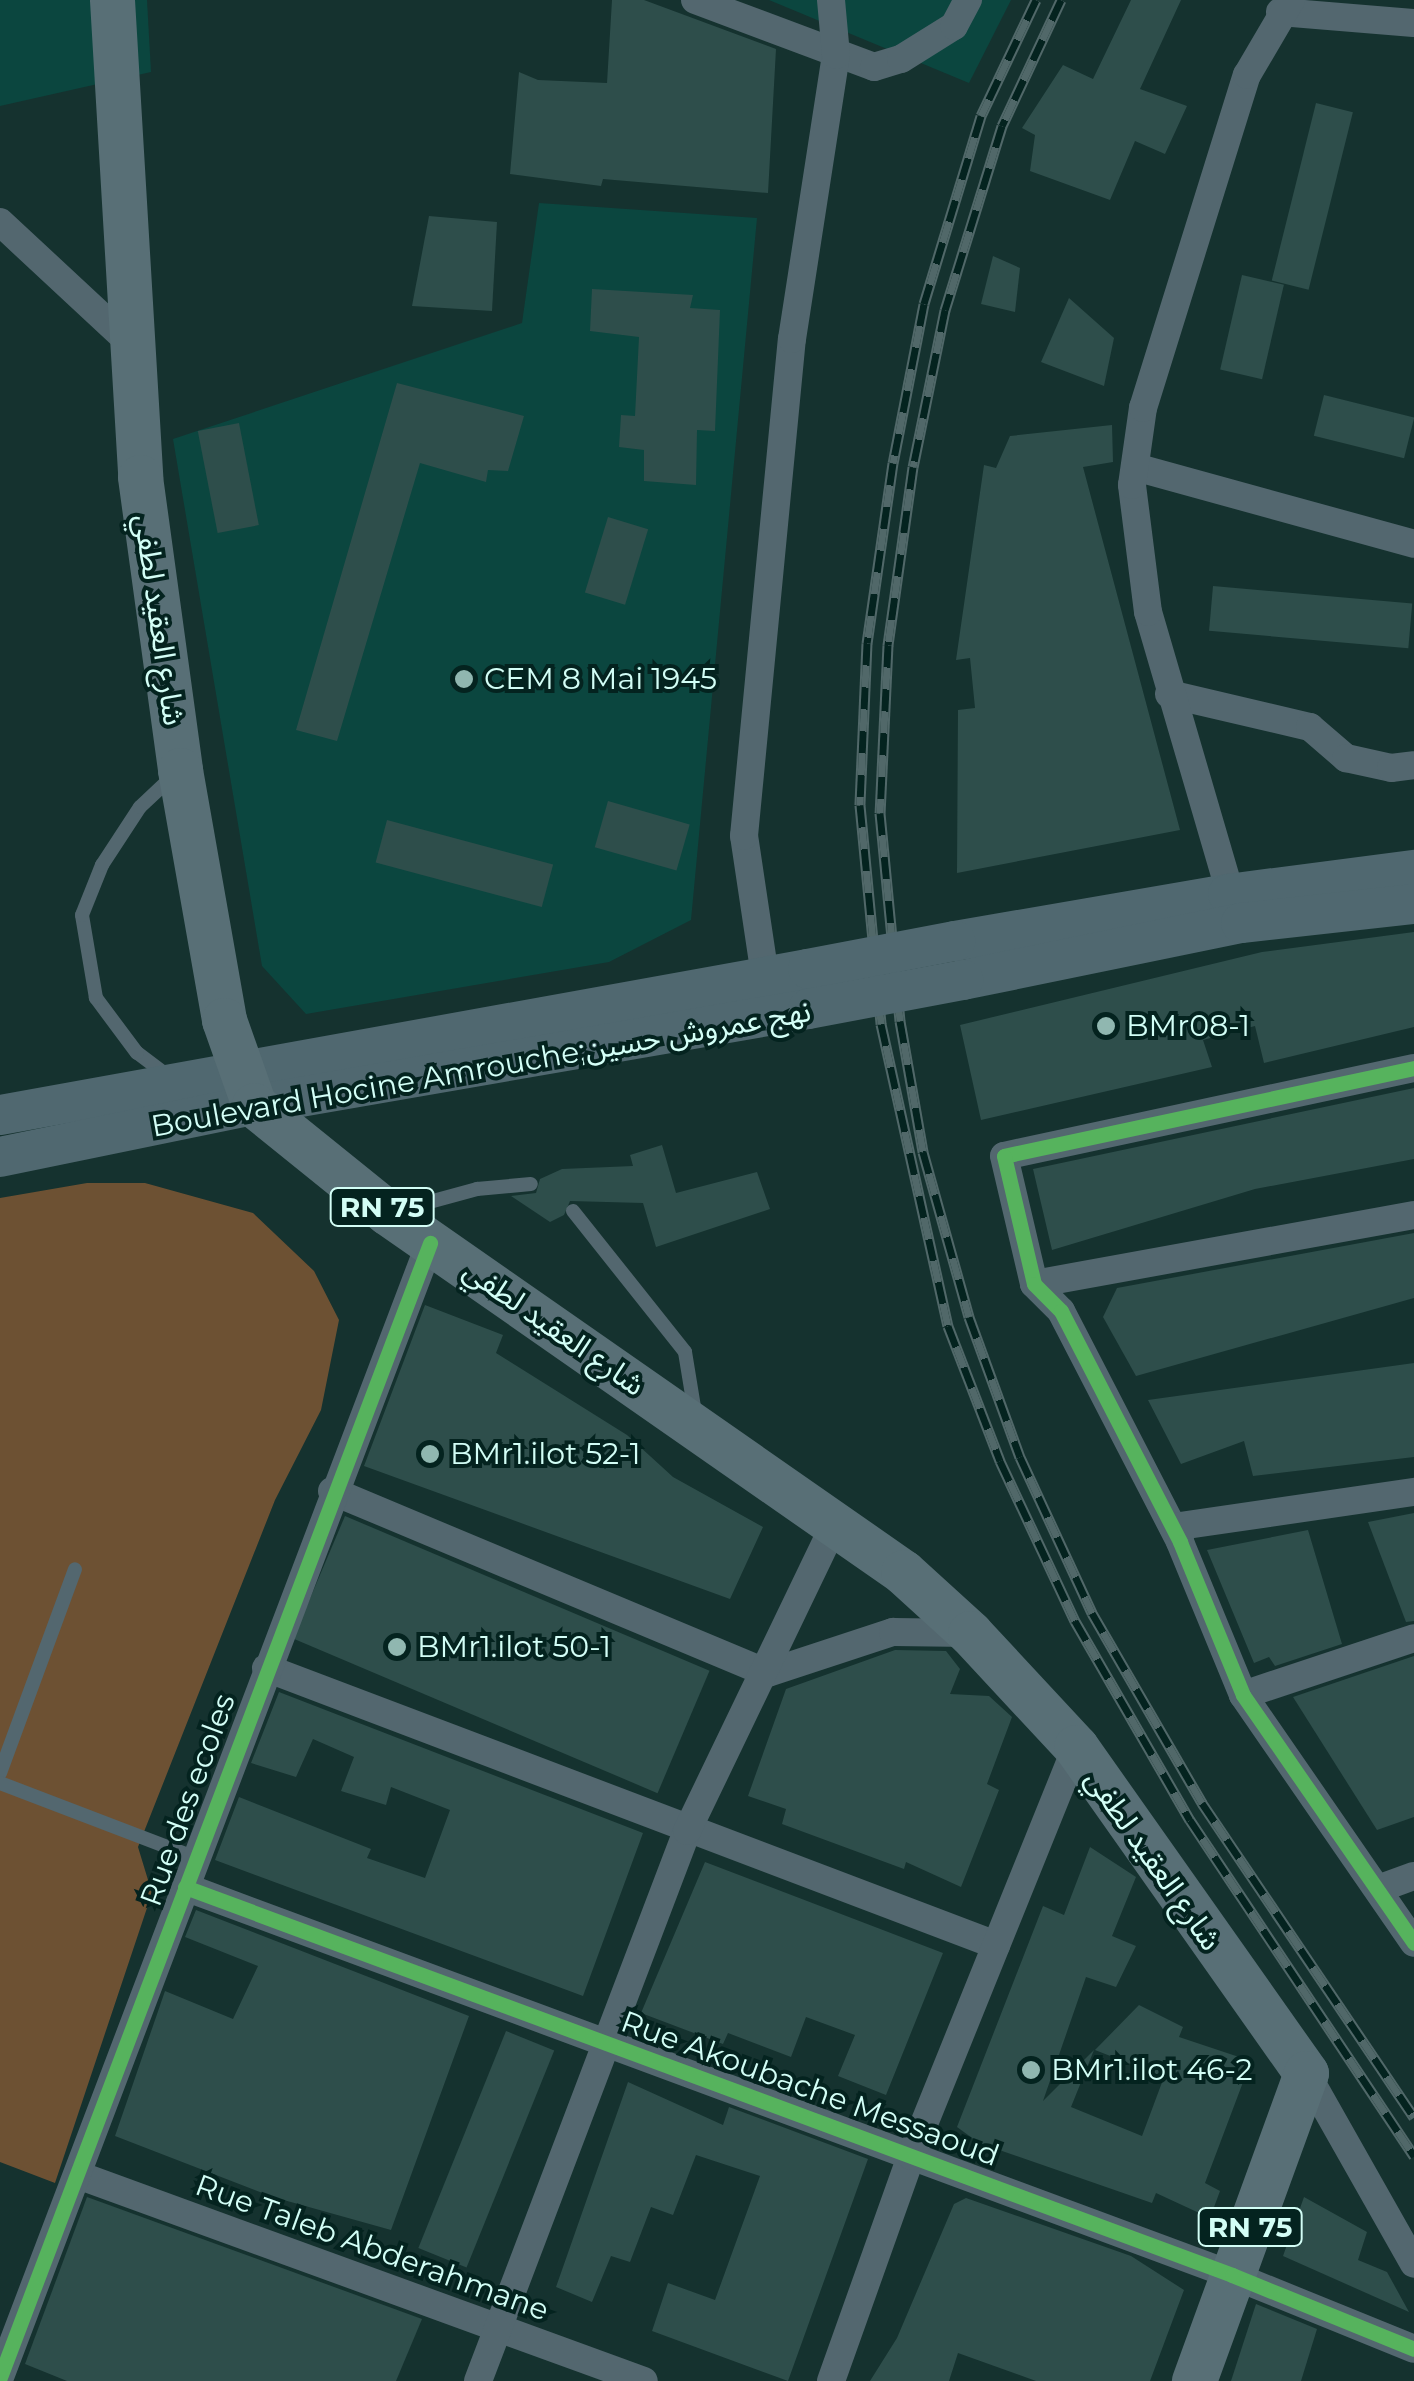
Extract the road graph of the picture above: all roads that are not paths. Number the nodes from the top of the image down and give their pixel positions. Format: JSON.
{"nodes":[{"id":1,"x":112,"y":0,"type":"edge"},
{"id":2,"x":695,"y":0,"type":"edge"},
{"id":3,"x":831,"y":0,"type":"edge"},
{"id":4,"x":968,"y":0,"type":"edge"},
{"id":5,"x":1285,"y":6,"type":"edge"},
{"id":6,"x":1414,"y":23,"type":"edge"},
{"id":7,"x":836,"y":55,"type":"junction"},
{"id":8,"x":0,"y":222,"type":"edge"},
{"id":9,"x":130,"y":343,"type":"junction"},
{"id":10,"x":1135,"y":467,"type":"junction"},
{"id":11,"x":1414,"y":544,"type":"edge"},
{"id":12,"x":1169,"y":694,"type":"junction"},
{"id":13,"x":1414,"y":764,"type":"edge"},
{"id":14,"x":180,"y":770,"type":"junction"},
{"id":15,"x":1414,"y":870,"type":"edge"},
{"id":16,"x":1414,"y":904,"type":"edge"},
{"id":17,"x":1235,"y":908,"type":"junction"},
{"id":18,"x":765,"y":976,"type":"junction"},
{"id":19,"x":808,"y":989,"type":"junction"},
{"id":20,"x":1414,"y":1068,"type":"edge"},
{"id":21,"x":177,"y":1083,"type":"junction"},
{"id":22,"x":247,"y":1089,"type":"junction"},
{"id":23,"x":0,"y":1115,"type":"edge"},
{"id":24,"x":0,"y":1158,"type":"edge"},
{"id":25,"x":531,"y":1184,"type":"dead end"},
{"id":26,"x":573,"y":1211,"type":"dead end"},
{"id":27,"x":388,"y":1213,"type":"junction"},
{"id":28,"x":1414,"y":1214,"type":"edge"},
{"id":29,"x":430,"y":1243,"type":"junction"},
{"id":30,"x":1034,"y":1284,"type":"junction"},
{"id":31,"x":698,"y":1429,"type":"junction"},
{"id":32,"x":332,"y":1491,"type":"junction"},
{"id":33,"x":1414,"y":1492,"type":"edge"},
{"id":34,"x":1173,"y":1527,"type":"junction"},
{"id":35,"x":833,"y":1528,"type":"junction"},
{"id":36,"x":75,"y":1568,"type":"dead end"},
{"id":37,"x":970,"y":1632,"type":"junction"},
{"id":38,"x":1414,"y":1638,"type":"edge"},
{"id":39,"x":266,"y":1668,"type":"junction"},
{"id":40,"x":768,"y":1673,"type":"junction"},
{"id":41,"x":1242,"y":1694,"type":"junction"},
{"id":42,"x":1076,"y":1747,"type":"junction"},
{"id":43,"x":0,"y":1774,"type":"edge"},
{"id":44,"x":0,"y":1783,"type":"edge"},
{"id":45,"x":687,"y":1831,"type":"junction"},
{"id":46,"x":196,"y":1858,"type":"junction"},
{"id":47,"x":1414,"y":1876,"type":"edge"},
{"id":48,"x":185,"y":1887,"type":"junction"},
{"id":49,"x":1378,"y":1889,"type":"junction"},
{"id":50,"x":1414,"y":1943,"type":"edge"},
{"id":51,"x":996,"y":1945,"type":"junction"},
{"id":52,"x":605,"y":2042,"type":"junction"},
{"id":53,"x":1306,"y":2073,"type":"junction"},
{"id":54,"x":912,"y":2156,"type":"junction"},
{"id":55,"x":78,"y":2175,"type":"junction"},
{"id":56,"x":1414,"y":2264,"type":"edge"},
{"id":57,"x":1232,"y":2275,"type":"junction"},
{"id":58,"x":498,"y":2328,"type":"junction"},
{"id":59,"x":1414,"y":2349,"type":"edge"},
{"id":60,"x":0,"y":2376,"type":"edge"},
{"id":61,"x":12,"y":2381,"type":"edge"},
{"id":62,"x":478,"y":2381,"type":"edge"},
{"id":63,"x":644,"y":2381,"type":"edge"},
{"id":64,"x":830,"y":2381,"type":"edge"},
{"id":65,"x":1194,"y":2381,"type":"edge"}],
"edges":[{"from":1,"to":9,"type":"main road","name":"شارع العقيد لطفي"},
{"from":2,"to":7,"type":"street"},
{"from":3,"to":7,"type":"street"},
{"from":4,"to":7,"type":"street"},
{"from":5,"to":6,"type":"street"},
{"from":5,"to":10,"type":"street"},
{"from":7,"to":18,"type":"street"},
{"from":8,"to":9,"type":"street"},
{"from":9,"to":14,"type":"main road","name":"شارع العقيد لطفي"},
{"from":10,"to":11,"type":"street"},
{"from":10,"to":12,"type":"street"},
{"from":12,"to":13,"type":"street"},
{"from":12,"to":17,"type":"street"},
{"from":14,"to":21,"type":"lane"},
{"from":14,"to":22,"type":"main road","name":"شارع العقيد لطفي"},
{"from":15,"to":17,"type":"main road"},
{"from":16,"to":17,"type":"main road"},
{"from":17,"to":19,"type":"main road","name":"Boulevard Hocine Amrouche;نهج عمروش حسين","bridge":true},
{"from":18,"to":19,"type":"main road","name":"Boulevard Hocine Amrouche;نهج عمروش حسين"},
{"from":18,"to":22,"type":"main road","name":"Boulevard Hocine Amrouche;نهج عمروش حسين"},
{"from":19,"to":22,"type":"main road","name":"Boulevard Hocine Amrouche;نهج عمروش حسين"},
{"from":20,"to":30,"type":"street"},
{"from":21,"to":22,"type":"main road","name":"Boulevard Hocine Amrouche;نهج عمروش حسين"},
{"from":21,"to":23,"type":"main road","name":"Boulevard Hocine Amrouche;نهج عمروش حسين"},
{"from":22,"to":24,"type":"main road","name":"Boulevard Hocine Amrouche;نهج عمروش حسين"},
{"from":22,"to":27,"type":"main road","name":"شارع العقيد لطفي","number":"RN 75"},
{"from":25,"to":27,"type":"lane"},
{"from":26,"to":31,"type":"lane"},
{"from":27,"to":29,"type":"main road","name":"شارع العقيد لطفي","number":"RN 75"},
{"from":28,"to":30,"type":"street"},
{"from":29,"to":31,"type":"main road","name":"شارع العقيد لطفي","number":"RN 75"},
{"from":29,"to":32,"type":"street","name":"Rue des ecoles"},
{"from":30,"to":34,"type":"street"},
{"from":31,"to":35,"type":"main road","name":"شارع العقيد لطفي","number":"RN 75"},
{"from":32,"to":39,"type":"street","name":"Rue des ecoles"},
{"from":32,"to":40,"type":"street"},
{"from":33,"to":34,"type":"street"},
{"from":34,"to":41,"type":"street"},
{"from":35,"to":37,"type":"main road","name":"شارع العقيد لطفي","number":"RN 75"},
{"from":35,"to":40,"type":"street"},
{"from":36,"to":43,"type":"lane"},
{"from":37,"to":40,"type":"street"},
{"from":37,"to":42,"type":"main road","name":"شارع العقيد لطفي","number":"RN 75"},
{"from":38,"to":41,"type":"street"},
{"from":39,"to":45,"type":"street"},
{"from":39,"to":46,"type":"street","name":"Rue des ecoles"},
{"from":40,"to":45,"type":"street"},
{"from":41,"to":49,"type":"street"},
{"from":42,"to":51,"type":"street"},
{"from":42,"to":53,"type":"main road","name":"شارع العقيد لطفي","number":"RN 75"},
{"from":44,"to":46,"type":"lane"},
{"from":45,"to":51,"type":"street"},
{"from":45,"to":52,"type":"street"},
{"from":46,"to":48,"type":"street","name":"Rue des ecoles"},
{"from":47,"to":49,"type":"street"},
{"from":48,"to":52,"type":"street","name":"Rue Akoubache Messaoud"},
{"from":48,"to":55,"type":"street","name":"Rue des ecoles"},
{"from":49,"to":50,"type":"street"},
{"from":51,"to":54,"type":"street"},
{"from":52,"to":54,"type":"street","name":"Rue Akoubache Messaoud"},
{"from":52,"to":58,"type":"street"},
{"from":53,"to":56,"type":"street"},
{"from":53,"to":57,"type":"main road","number":"RN 75"},
{"from":54,"to":57,"type":"street","name":"Rue Akoubache Messaoud"},
{"from":54,"to":64,"type":"street"},
{"from":55,"to":58,"type":"street","name":"Rue Taleb Abderahmane"},
{"from":55,"to":60,"type":"street","name":"Rue des ecoles"},
{"from":57,"to":59,"type":"street","name":"Rue Akoubache Messaoud"},
{"from":57,"to":65,"type":"main road","number":"RN 75"},
{"from":58,"to":62,"type":"street"},
{"from":58,"to":63,"type":"street","name":"Rue Taleb Abderahmane"},
{"from":60,"to":61,"type":"street"}]}
